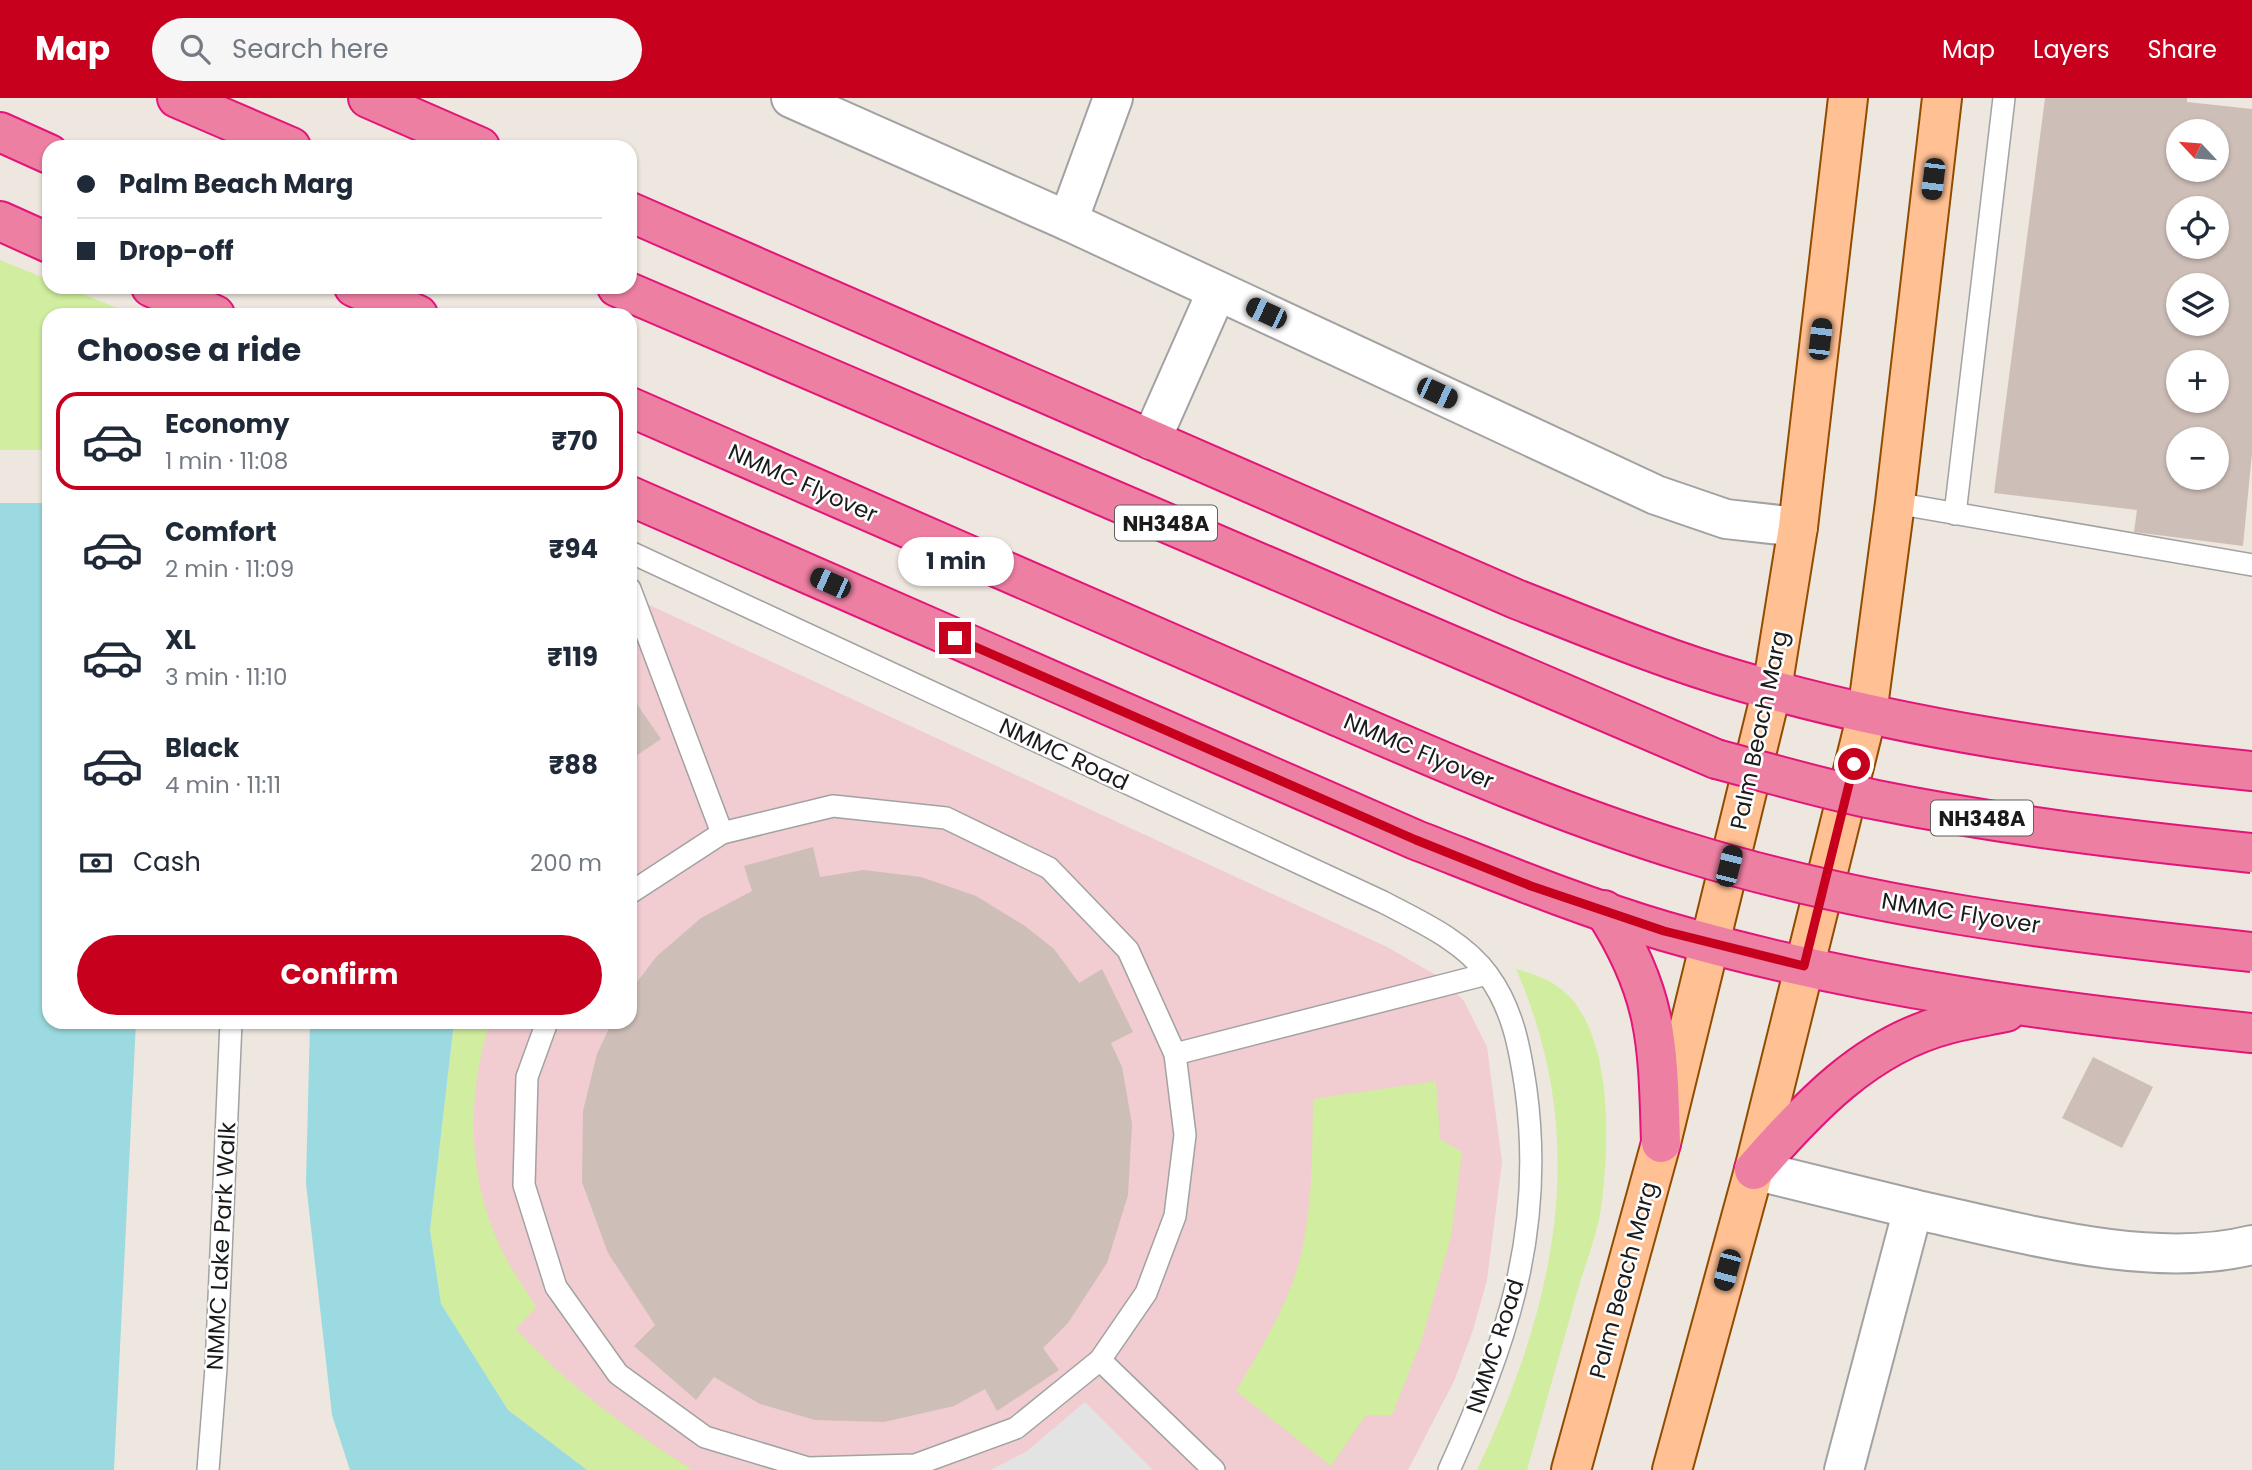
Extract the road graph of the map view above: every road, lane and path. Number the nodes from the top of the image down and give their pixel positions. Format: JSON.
{"nodes":[{"id":1,"x":177,"y":98,"type":"edge"},
{"id":2,"x":368,"y":98,"type":"edge"},
{"id":3,"x":790,"y":98,"type":"edge"},
{"id":4,"x":1113,"y":98,"type":"edge"},
{"id":5,"x":1848,"y":98,"type":"edge"},
{"id":6,"x":1942,"y":98,"type":"edge"},
{"id":7,"x":2004,"y":98,"type":"edge"},
{"id":8,"x":0,"y":132,"type":"edge"},
{"id":9,"x":275,"y":140,"type":"edge"},
{"id":10,"x":464,"y":140,"type":"edge"},
{"id":11,"x":42,"y":151,"type":"edge"},
{"id":12,"x":637,"y":215,"type":"edge"},
{"id":13,"x":0,"y":221,"type":"edge"},
{"id":14,"x":1068,"y":221,"type":"junction"},
{"id":15,"x":42,"y":240,"type":"edge"},
{"id":16,"x":1217,"y":291,"type":"junction"},
{"id":17,"x":167,"y":294,"type":"edge"},
{"id":18,"x":370,"y":294,"type":"edge"},
{"id":19,"x":633,"y":294,"type":"edge"},
{"id":20,"x":199,"y":308,"type":"edge"},
{"id":21,"x":402,"y":308,"type":"edge"},
{"id":22,"x":637,"y":411,"type":"edge"},
{"id":23,"x":1150,"y":440,"type":"junction"},
{"id":24,"x":637,"y":499,"type":"edge"},
{"id":25,"x":1895,"y":503,"type":"junction"},
{"id":26,"x":1955,"y":514,"type":"junction"},
{"id":27,"x":1798,"y":527,"type":"junction"},
{"id":28,"x":637,"y":555,"type":"edge"},
{"id":29,"x":2252,"y":565,"type":"edge"},
{"id":30,"x":637,"y":608,"type":"edge"},
{"id":31,"x":1772,"y":689,"type":"junction"},
{"id":32,"x":1867,"y":714,"type":"junction"},
{"id":33,"x":1716,"y":759,"type":"junction"},
{"id":34,"x":2252,"y":771,"type":"edge"},
{"id":35,"x":722,"y":833,"type":"junction"},
{"id":36,"x":2252,"y":853,"type":"edge"},
{"id":37,"x":637,"y":888,"type":"edge"},
{"id":38,"x":1604,"y":910,"type":"junction"},
{"id":39,"x":1710,"y":942,"type":"junction"},
{"id":40,"x":2252,"y":952,"type":"edge"},
{"id":41,"x":1804,"y":966,"type":"junction"},
{"id":42,"x":1487,"y":974,"type":"junction"},
{"id":43,"x":2032,"y":1007,"type":"junction"},
{"id":44,"x":231,"y":1029,"type":"edge"},
{"id":45,"x":544,"y":1029,"type":"edge"},
{"id":46,"x":2252,"y":1033,"type":"edge"},
{"id":47,"x":1174,"y":1054,"type":"junction"},
{"id":48,"x":1661,"y":1143,"type":"junction"},
{"id":49,"x":1754,"y":1170,"type":"junction"},
{"id":50,"x":1913,"y":1209,"type":"junction"},
{"id":51,"x":2252,"y":1245,"type":"edge"},
{"id":52,"x":1100,"y":1360,"type":"junction"},
{"id":53,"x":208,"y":1470,"type":"edge"},
{"id":54,"x":1214,"y":1470,"type":"edge"},
{"id":55,"x":1449,"y":1470,"type":"edge"},
{"id":56,"x":1570,"y":1470,"type":"edge"},
{"id":57,"x":1672,"y":1470,"type":"edge"},
{"id":58,"x":1844,"y":1470,"type":"edge"}],
"edges":[{"from":1,"to":9,"type":"highway"},
{"from":2,"to":10,"type":"highway"},
{"from":3,"to":14,"type":"street"},
{"from":4,"to":14,"type":"street"},
{"from":5,"to":27,"type":"main road","name":"Palm Beach Marg"},
{"from":6,"to":25,"type":"main road"},
{"from":7,"to":26,"type":"lane"},
{"from":8,"to":11,"type":"highway"},
{"from":12,"to":23,"type":"highway"},
{"from":13,"to":15,"type":"highway"},
{"from":14,"to":16,"type":"street"},
{"from":16,"to":23,"type":"street"},
{"from":16,"to":27,"type":"street"},
{"from":17,"to":20,"type":"highway"},
{"from":18,"to":21,"type":"highway"},
{"from":19,"to":33,"type":"highway","number":"NH348A"},
{"from":22,"to":40,"type":"highway","name":"NMMC Flyover","bridge":true},
{"from":23,"to":31,"type":"highway"},
{"from":24,"to":38,"type":"highway"},
{"from":25,"to":26,"type":"lane"},
{"from":25,"to":32,"type":"main road"},
{"from":26,"to":29,"type":"lane"},
{"from":27,"to":31,"type":"main road","name":"Palm Beach Marg"},
{"from":28,"to":42,"type":"lane","name":"NMMC Road"},
{"from":30,"to":35,"type":"lane"},
{"from":31,"to":32,"type":"highway"},
{"from":31,"to":39,"type":"main road","name":"Palm Beach Marg"},
{"from":32,"to":34,"type":"highway"},
{"from":32,"to":41,"type":"main road"},
{"from":33,"to":33,"type":"highway","number":"NH348A"},
{"from":33,"to":36,"type":"highway","number":"NH348A","bridge":true},
{"from":35,"to":37,"type":"lane"},
{"from":35,"to":47,"type":"lane"},
{"from":38,"to":39,"type":"highway"},
{"from":38,"to":48,"type":"highway"},
{"from":39,"to":41,"type":"highway"},
{"from":39,"to":48,"type":"main road","name":"Palm Beach Marg"},
{"from":41,"to":43,"type":"highway"},
{"from":41,"to":49,"type":"main road"},
{"from":42,"to":47,"type":"lane"},
{"from":42,"to":55,"type":"lane","name":"NMMC Road"},
{"from":43,"to":46,"type":"highway"},
{"from":43,"to":49,"type":"highway"},
{"from":44,"to":53,"type":"lane","name":"NMMC Lake Park Walk"},
{"from":45,"to":52,"type":"lane"},
{"from":47,"to":52,"type":"lane"},
{"from":48,"to":56,"type":"main road","name":"Palm Beach Marg"},
{"from":49,"to":50,"type":"street"},
{"from":49,"to":57,"type":"main road"},
{"from":50,"to":51,"type":"street"},
{"from":50,"to":58,"type":"street"},
{"from":52,"to":54,"type":"lane"}]}
